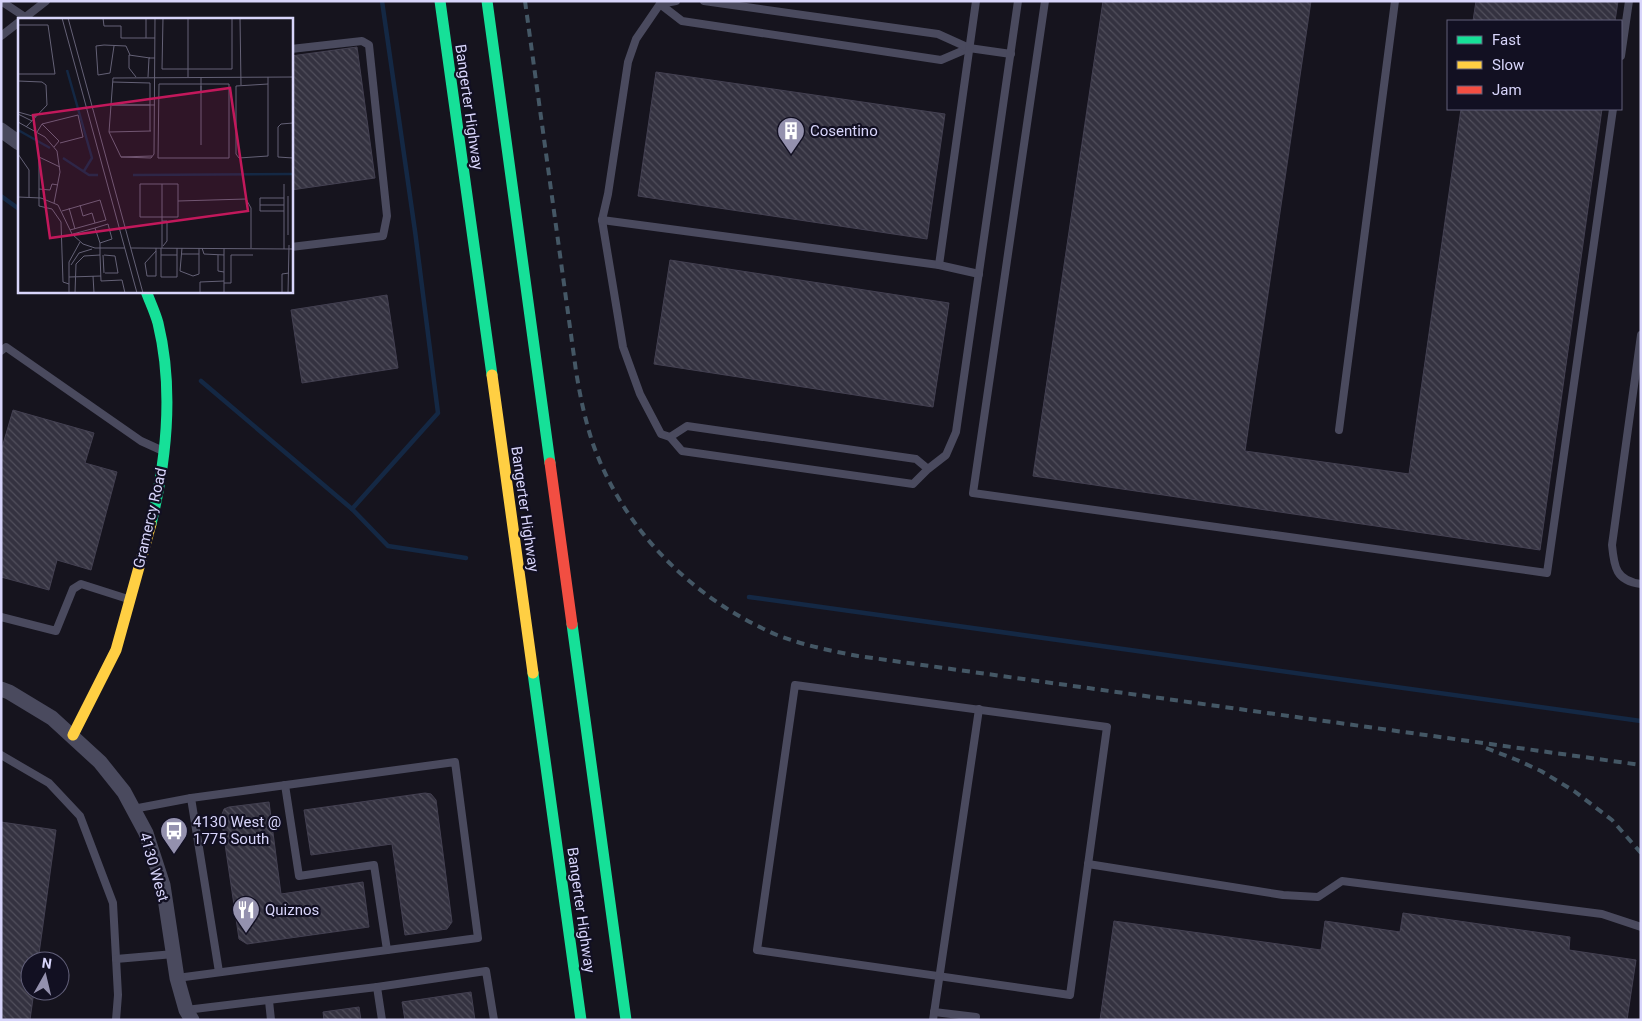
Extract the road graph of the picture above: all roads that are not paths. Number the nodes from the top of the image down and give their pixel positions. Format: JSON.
{"nodes":[{"id":1,"x":1,"y":1,"type":"edge"},
{"id":2,"x":46,"y":1,"type":"edge"},
{"id":3,"x":440,"y":1,"type":"edge"},
{"id":4,"x":487,"y":1,"type":"edge"},
{"id":5,"x":676,"y":1,"type":"edge"},
{"id":6,"x":704,"y":1,"type":"edge"},
{"id":7,"x":976,"y":1,"type":"edge"},
{"id":8,"x":1018,"y":1,"type":"edge"},
{"id":9,"x":1045,"y":1,"type":"edge"},
{"id":10,"x":1395,"y":1,"type":"edge"},
{"id":11,"x":1629,"y":1,"type":"edge"},
{"id":12,"x":661,"y":3,"type":"edge"},
{"id":13,"x":21,"y":18,"type":"edge"},
{"id":14,"x":23,"y":18,"type":"edge"},
{"id":15,"x":18,"y":22,"type":"edge"},
{"id":16,"x":1,"y":36,"type":"edge"},
{"id":17,"x":970,"y":48,"type":"junction"},
{"id":18,"x":292,"y":49,"type":"edge"},
{"id":19,"x":1622,"y":49,"type":"edge"},
{"id":20,"x":1011,"y":54,"type":"junction"},
{"id":21,"x":1613,"y":110,"type":"edge"},
{"id":22,"x":1,"y":130,"type":"edge"},
{"id":23,"x":18,"y":141,"type":"edge"},
{"id":24,"x":602,"y":220,"type":"junction"},
{"id":25,"x":292,"y":247,"type":"edge"},
{"id":26,"x":939,"y":264,"type":"junction"},
{"id":27,"x":979,"y":274,"type":"junction"},
{"id":28,"x":146,"y":292,"type":"edge"},
{"id":29,"x":1641,"y":335,"type":"edge"},
{"id":30,"x":1,"y":352,"type":"edge"},
{"id":31,"x":1338,"y":430,"type":"dead end"},
{"id":32,"x":670,"y":437,"type":"junction"},
{"id":33,"x":164,"y":452,"type":"junction"},
{"id":34,"x":928,"y":469,"type":"junction"},
{"id":35,"x":1641,"y":584,"type":"edge"},
{"id":36,"x":130,"y":599,"type":"junction"},
{"id":37,"x":1,"y":618,"type":"edge"},
{"id":38,"x":1,"y":689,"type":"edge"},
{"id":39,"x":978,"y":709,"type":"junction"},
{"id":40,"x":72,"y":736,"type":"junction"},
{"id":41,"x":1,"y":755,"type":"edge"},
{"id":42,"x":285,"y":785,"type":"junction"},
{"id":43,"x":191,"y":798,"type":"junction"},
{"id":44,"x":133,"y":809,"type":"junction"},
{"id":45,"x":1088,"y":864,"type":"junction"},
{"id":46,"x":1641,"y":927,"type":"edge"},
{"id":47,"x":387,"y":950,"type":"junction"},
{"id":48,"x":174,"y":954,"type":"junction"},
{"id":49,"x":116,"y":959,"type":"junction"},
{"id":50,"x":218,"y":972,"type":"junction"},
{"id":51,"x":939,"y":976,"type":"junction"},
{"id":52,"x":177,"y":978,"type":"junction"},
{"id":53,"x":377,"y":987,"type":"junction"},
{"id":54,"x":269,"y":1001,"type":"junction"},
{"id":55,"x":189,"y":1015,"type":"edge"},
{"id":56,"x":933,"y":1016,"type":"edge"},
{"id":57,"x":116,"y":1020,"type":"edge"},
{"id":58,"x":271,"y":1020,"type":"edge"},
{"id":59,"x":382,"y":1020,"type":"edge"},
{"id":60,"x":494,"y":1020,"type":"edge"},
{"id":61,"x":581,"y":1020,"type":"edge"},
{"id":62,"x":626,"y":1020,"type":"edge"},
{"id":63,"x":975,"y":1020,"type":"edge"}],
"edges":[{"from":1,"to":13,"type":"lane"},
{"from":2,"to":14,"type":"lane"},
{"from":3,"to":61,"type":"main road","name":"Bangerter Highway"},
{"from":4,"to":62,"type":"main road","name":"Bangerter Highway"},
{"from":5,"to":12,"type":"lane"},
{"from":6,"to":17,"type":"lane"},
{"from":7,"to":17,"type":"lane"},
{"from":8,"to":20,"type":"lane"},
{"from":9,"to":21,"type":"lane"},
{"from":10,"to":31,"type":"lane"},
{"from":11,"to":19,"type":"lane"},
{"from":12,"to":17,"type":"lane"},
{"from":12,"to":24,"type":"lane"},
{"from":15,"to":16,"type":"lane"},
{"from":17,"to":20,"type":"lane"},
{"from":17,"to":26,"type":"lane"},
{"from":18,"to":25,"type":"lane"},
{"from":20,"to":27,"type":"lane"},
{"from":22,"to":23,"type":"street"},
{"from":24,"to":26,"type":"lane"},
{"from":24,"to":32,"type":"lane"},
{"from":26,"to":27,"type":"lane"},
{"from":27,"to":34,"type":"lane"},
{"from":28,"to":33,"type":"main road","name":"Gramercy Road"},
{"from":29,"to":35,"type":"lane"},
{"from":30,"to":33,"type":"lane"},
{"from":32,"to":34,"type":"lane"},
{"from":32,"to":34,"type":"lane"},
{"from":33,"to":36,"type":"main road","name":"Gramercy Road"},
{"from":36,"to":37,"type":"lane"},
{"from":36,"to":40,"type":"main road","name":"Gramercy Road"},
{"from":38,"to":40,"type":"street","name":"4130 West"},
{"from":39,"to":45,"type":"lane"},
{"from":39,"to":51,"type":"lane"},
{"from":39,"to":51,"type":"lane"},
{"from":40,"to":44,"type":"street","name":"4130 West"},
{"from":41,"to":49,"type":"lane"},
{"from":42,"to":43,"type":"lane"},
{"from":42,"to":47,"type":"lane"},
{"from":42,"to":47,"type":"lane"},
{"from":43,"to":44,"type":"lane"},
{"from":43,"to":50,"type":"lane"},
{"from":44,"to":48,"type":"street","name":"4130 West"},
{"from":45,"to":46,"type":"lane"},
{"from":45,"to":51,"type":"lane"},
{"from":47,"to":50,"type":"lane"},
{"from":48,"to":49,"type":"lane"},
{"from":48,"to":52,"type":"street","name":"4130 West"},
{"from":49,"to":57,"type":"lane"},
{"from":50,"to":52,"type":"lane"},
{"from":51,"to":56,"type":"lane"},
{"from":52,"to":55,"type":"street","name":"4130 West"},
{"from":53,"to":54,"type":"lane"},
{"from":53,"to":59,"type":"lane"},
{"from":53,"to":60,"type":"lane"},
{"from":54,"to":55,"type":"lane"},
{"from":54,"to":58,"type":"lane"},
{"from":56,"to":63,"type":"lane"}]}
